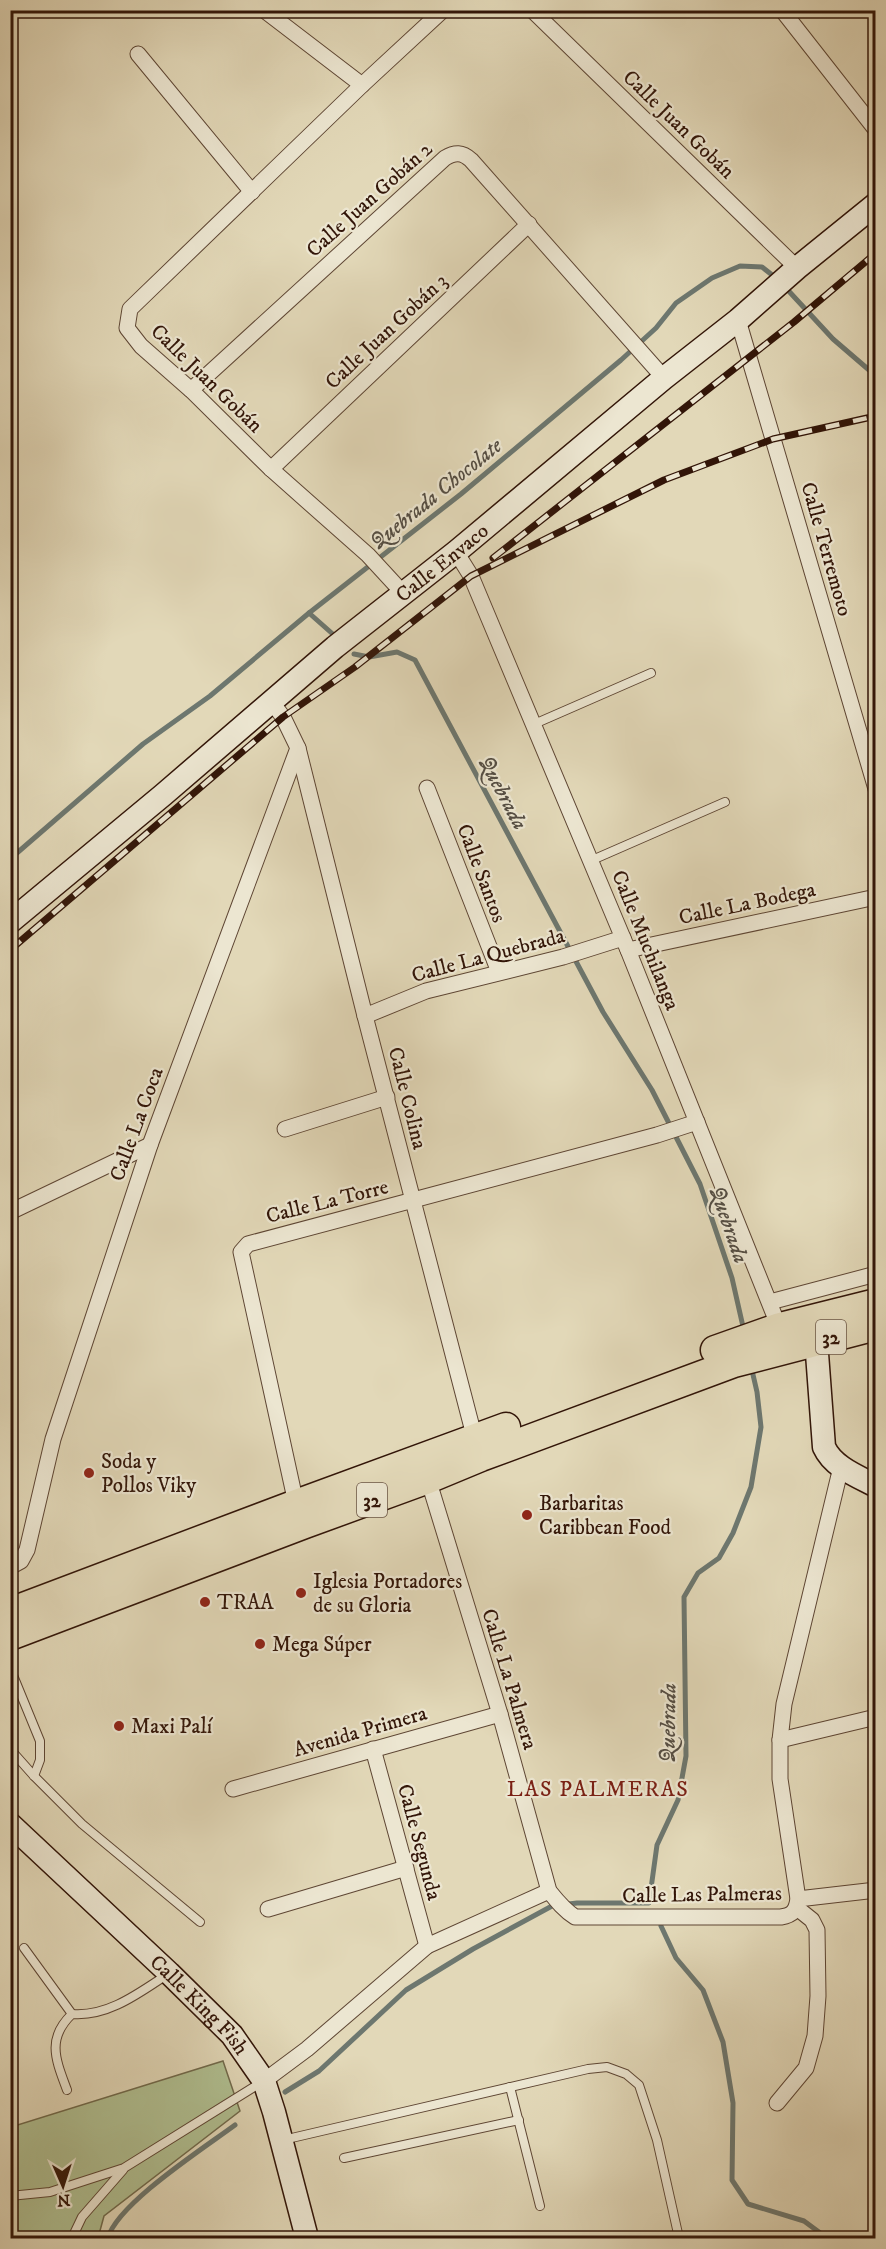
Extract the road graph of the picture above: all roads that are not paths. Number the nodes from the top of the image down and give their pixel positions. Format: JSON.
{"nodes":[{"id":1,"x":264,"y":10,"type":"edge"},
{"id":2,"x":443,"y":10,"type":"edge"},
{"id":3,"x":532,"y":10,"type":"edge"},
{"id":4,"x":782,"y":10,"type":"edge"},
{"id":5,"x":138,"y":54,"type":"dead end"},
{"id":6,"x":362,"y":85,"type":"junction"},
{"id":7,"x":876,"y":130,"type":"edge"},
{"id":8,"x":252,"y":192,"type":"junction"},
{"id":9,"x":876,"y":204,"type":"edge"},
{"id":10,"x":529,"y":224,"type":"junction"},
{"id":11,"x":793,"y":271,"type":"junction"},
{"id":12,"x":738,"y":320,"type":"junction"},
{"id":13,"x":658,"y":373,"type":"junction"},
{"id":14,"x":190,"y":390,"type":"junction"},
{"id":15,"x":271,"y":469,"type":"junction"},
{"id":16,"x":456,"y":552,"type":"junction"},
{"id":17,"x":403,"y":593,"type":"junction"},
{"id":18,"x":651,"y":673,"type":"dead end"},
{"id":19,"x":271,"y":701,"type":"junction"},
{"id":20,"x":532,"y":725,"type":"junction"},
{"id":21,"x":298,"y":748,"type":"junction"},
{"id":22,"x":427,"y":788,"type":"dead end"},
{"id":23,"x":876,"y":789,"type":"edge"},
{"id":24,"x":725,"y":802,"type":"dead end"},
{"id":25,"x":590,"y":861,"type":"junction"},
{"id":26,"x":876,"y":897,"type":"edge"},
{"id":27,"x":10,"y":922,"type":"edge"},
{"id":28,"x":625,"y":944,"type":"junction"},
{"id":29,"x":499,"y":972,"type":"junction"},
{"id":30,"x":365,"y":1016,"type":"junction"},
{"id":31,"x":387,"y":1097,"type":"junction"},
{"id":32,"x":691,"y":1124,"type":"junction"},
{"id":33,"x":285,"y":1129,"type":"dead end"},
{"id":34,"x":150,"y":1145,"type":"junction"},
{"id":35,"x":412,"y":1201,"type":"junction"},
{"id":36,"x":10,"y":1212,"type":"edge"},
{"id":37,"x":876,"y":1274,"type":"edge"},
{"id":38,"x":876,"y":1303,"type":"edge"},
{"id":39,"x":876,"y":1326,"type":"edge"},
{"id":40,"x":773,"y":1333,"type":"junction"},
{"id":41,"x":816,"y":1340,"type":"junction"},
{"id":42,"x":478,"y":1448,"type":"junction"},
{"id":43,"x":841,"y":1467,"type":"junction"},
{"id":44,"x":428,"y":1479,"type":"junction"},
{"id":45,"x":876,"y":1486,"type":"edge"},
{"id":46,"x":300,"y":1514,"type":"junction"},
{"id":47,"x":10,"y":1567,"type":"edge"},
{"id":48,"x":13,"y":1619,"type":"edge"},
{"id":49,"x":10,"y":1668,"type":"edge"},
{"id":50,"x":500,"y":1714,"type":"junction"},
{"id":51,"x":876,"y":1717,"type":"edge"},
{"id":52,"x":780,"y":1740,"type":"junction"},
{"id":53,"x":10,"y":1749,"type":"edge"},
{"id":54,"x":373,"y":1749,"type":"junction"},
{"id":55,"x":34,"y":1776,"type":"junction"},
{"id":56,"x":233,"y":1789,"type":"dead end"},
{"id":57,"x":10,"y":1824,"type":"edge"},
{"id":58,"x":406,"y":1868,"type":"junction"},
{"id":59,"x":876,"y":1890,"type":"edge"},
{"id":60,"x":551,"y":1894,"type":"junction"},
{"id":61,"x":798,"y":1903,"type":"junction"},
{"id":62,"x":268,"y":1909,"type":"dead end"},
{"id":63,"x":200,"y":1922,"type":"dead end"},
{"id":64,"x":427,"y":1946,"type":"junction"},
{"id":65,"x":24,"y":1948,"type":"dead end"},
{"id":66,"x":169,"y":1973,"type":"junction"},
{"id":67,"x":72,"y":2014,"type":"junction"},
{"id":68,"x":264,"y":2080,"type":"junction"},
{"id":69,"x":510,"y":2087,"type":"junction"},
{"id":70,"x":67,"y":2090,"type":"dead end"},
{"id":71,"x":777,"y":2103,"type":"dead end"},
{"id":72,"x":519,"y":2120,"type":"junction"},
{"id":73,"x":282,"y":2140,"type":"junction"},
{"id":74,"x":344,"y":2158,"type":"dead end"},
{"id":75,"x":124,"y":2168,"type":"junction"},
{"id":76,"x":10,"y":2196,"type":"edge"},
{"id":77,"x":540,"y":2206,"type":"dead end"},
{"id":78,"x":72,"y":2238,"type":"edge"},
{"id":79,"x":307,"y":2238,"type":"edge"},
{"id":80,"x":679,"y":2238,"type":"edge"}],
"edges":[{"from":1,"to":6,"type":"street"},
{"from":2,"to":6,"type":"street","name":"Calle Juan Gobán"},
{"from":3,"to":11,"type":"street","name":"Calle Juan Gobán"},
{"from":4,"to":7,"type":"street"},
{"from":5,"to":8,"type":"street"},
{"from":6,"to":8,"type":"street","name":"Calle Juan Gobán"},
{"from":8,"to":14,"type":"street","name":"Calle Juan Gobán"},
{"from":9,"to":11,"type":"street","name":"Calle Envaco"},
{"from":10,"to":13,"type":"street","name":"Calle Juan Gobán 2"},
{"from":10,"to":14,"type":"street","name":"Calle Juan Gobán 2"},
{"from":10,"to":15,"type":"street","name":"Calle Juan Gobán 3"},
{"from":11,"to":12,"type":"street","name":"Calle Envaco"},
{"from":12,"to":13,"type":"street","name":"Calle Envaco"},
{"from":12,"to":23,"type":"street","name":"Calle Terremoto"},
{"from":13,"to":16,"type":"street","name":"Calle Envaco"},
{"from":14,"to":15,"type":"street","name":"Calle Juan Gobán"},
{"from":15,"to":17,"type":"street","name":"Calle Juan Gobán"},
{"from":16,"to":17,"type":"street","name":"Calle Envaco"},
{"from":16,"to":20,"type":"street","name":"Calle Muchilanga"},
{"from":17,"to":19,"type":"street","name":"Calle Envaco"},
{"from":18,"to":20,"type":"lane"},
{"from":19,"to":21,"type":"street"},
{"from":19,"to":27,"type":"street","name":"Calle Envaco"},
{"from":20,"to":25,"type":"street","name":"Calle Muchilanga"},
{"from":21,"to":30,"type":"street","name":"Calle Colina"},
{"from":21,"to":34,"type":"street","name":"Calle La Coca"},
{"from":22,"to":29,"type":"street","name":"Calle Santos"},
{"from":24,"to":25,"type":"lane"},
{"from":25,"to":28,"type":"street","name":"Calle Muchilanga"},
{"from":26,"to":28,"type":"street","name":"Calle La Bodega"},
{"from":28,"to":29,"type":"street","name":"Calle La Quebrada"},
{"from":28,"to":32,"type":"street","name":"Calle Muchilanga"},
{"from":29,"to":30,"type":"street","name":"Calle La Quebrada"},
{"from":30,"to":31,"type":"street","name":"Calle Colina"},
{"from":31,"to":33,"type":"street"},
{"from":31,"to":35,"type":"street","name":"Calle Colina"},
{"from":32,"to":35,"type":"street","name":"Calle La Torre"},
{"from":32,"to":40,"type":"street","name":"Calle Muchilanga"},
{"from":34,"to":36,"type":"street"},
{"from":34,"to":47,"type":"street","name":"Calle La Coca"},
{"from":35,"to":42,"type":"street","name":"Calle Colina"},
{"from":35,"to":46,"type":"street","name":"Calle La Torre"},
{"from":37,"to":40,"type":"street"},
{"from":38,"to":40,"type":"highway","number":"32"},
{"from":39,"to":41,"type":"highway","number":"32"},
{"from":40,"to":41,"type":"highway","number":"32"},
{"from":40,"to":42,"type":"highway","number":"32"},
{"from":41,"to":43,"type":"street"},
{"from":42,"to":44,"type":"highway","number":"32"},
{"from":42,"to":46,"type":"highway","number":"32"},
{"from":43,"to":45,"type":"street"},
{"from":43,"to":52,"type":"street","name":"Calle Las Palmeras"},
{"from":44,"to":46,"type":"highway","number":"32"},
{"from":44,"to":50,"type":"street","name":"Calle La Palmera"},
{"from":46,"to":48,"type":"highway","number":"32"},
{"from":49,"to":55,"type":"lane"},
{"from":50,"to":54,"type":"street","name":"Avenida Primera"},
{"from":50,"to":60,"type":"street","name":"Calle La Palmera"},
{"from":51,"to":52,"type":"street"},
{"from":52,"to":61,"type":"street","name":"Calle Las Palmeras"},
{"from":53,"to":55,"type":"lane"},
{"from":54,"to":56,"type":"street","name":"Avenida Primera"},
{"from":54,"to":58,"type":"street","name":"Calle Segunda"},
{"from":55,"to":63,"type":"lane"},
{"from":57,"to":66,"type":"street","name":"Calle King Fish"},
{"from":58,"to":62,"type":"street"},
{"from":58,"to":64,"type":"street","name":"Calle Segunda"},
{"from":59,"to":61,"type":"street"},
{"from":60,"to":61,"type":"street","name":"Calle Las Palmeras"},
{"from":60,"to":64,"type":"street"},
{"from":61,"to":71,"type":"street"},
{"from":64,"to":68,"type":"street"},
{"from":65,"to":67,"type":"lane"},
{"from":66,"to":67,"type":"lane"},
{"from":66,"to":68,"type":"street","name":"Calle King Fish"},
{"from":67,"to":70,"type":"lane"},
{"from":68,"to":73,"type":"street","name":"Calle King Fish"},
{"from":68,"to":75,"type":"lane"},
{"from":69,"to":72,"type":"lane"},
{"from":69,"to":73,"type":"lane"},
{"from":69,"to":80,"type":"lane"},
{"from":72,"to":74,"type":"lane"},
{"from":72,"to":77,"type":"lane"},
{"from":73,"to":79,"type":"street","name":"Calle King Fish"},
{"from":75,"to":76,"type":"lane"},
{"from":75,"to":78,"type":"lane"}]}
